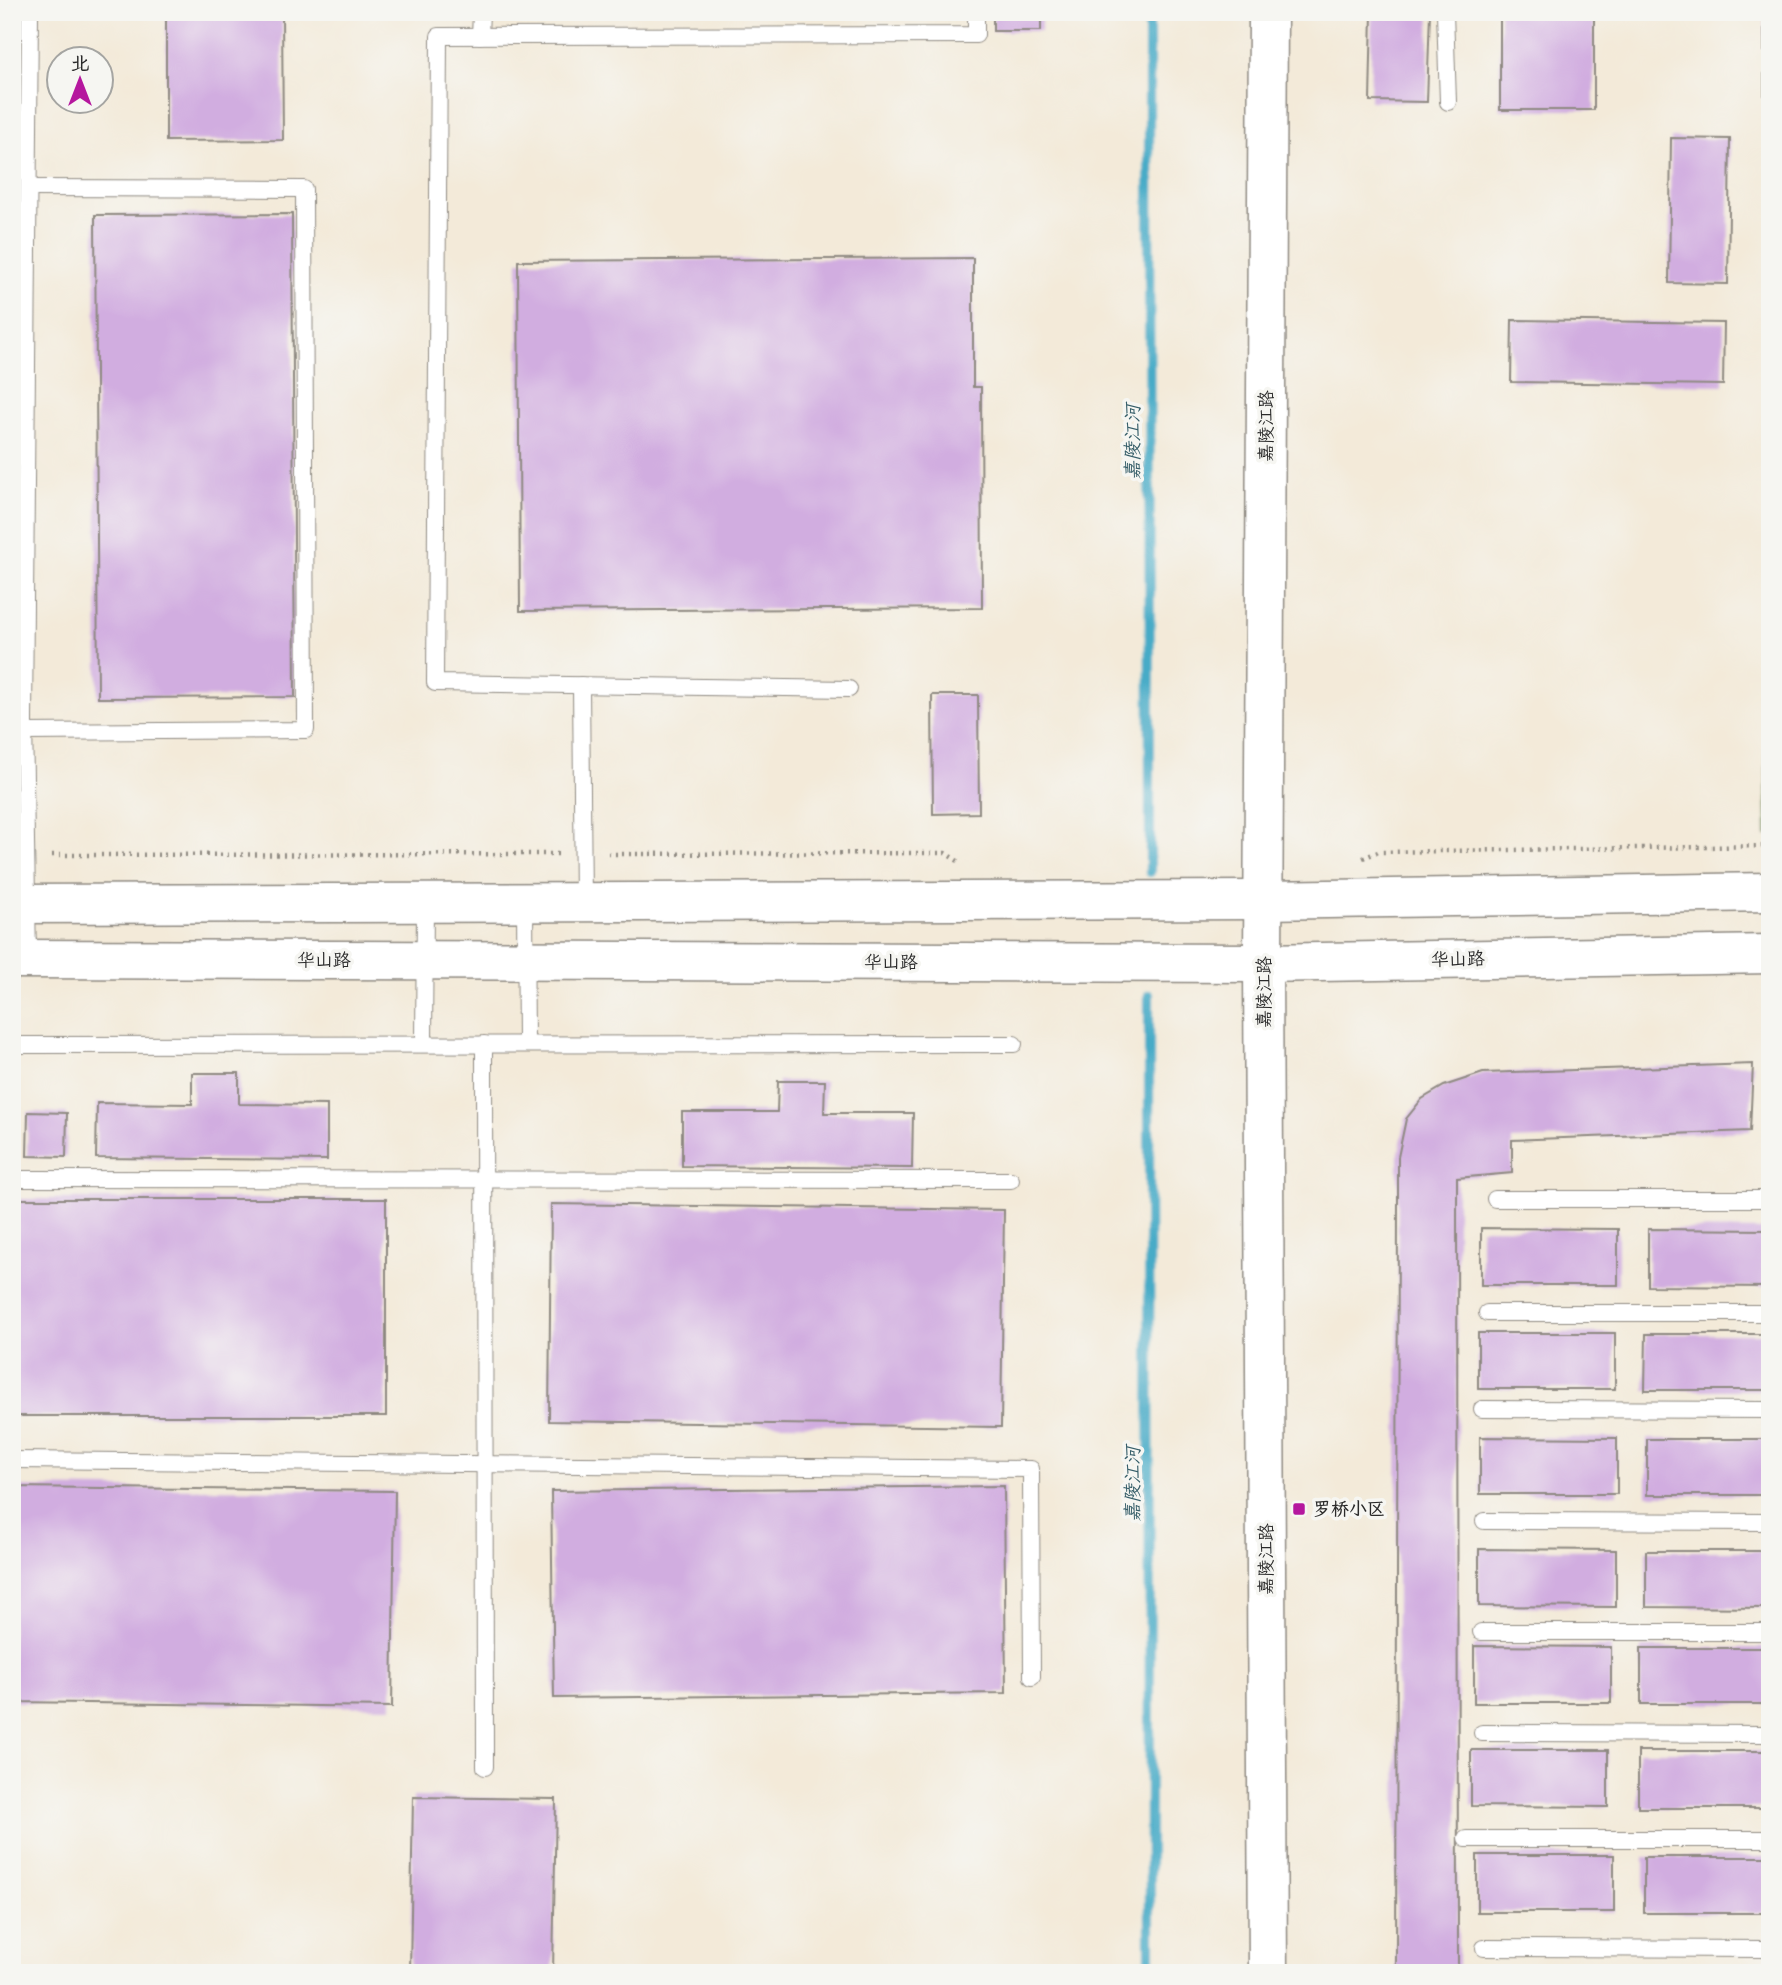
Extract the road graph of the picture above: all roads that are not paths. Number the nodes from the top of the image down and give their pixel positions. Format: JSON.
{"nodes":[{"id":1,"x":30,"y":12,"type":"edge"},
{"id":2,"x":481,"y":12,"type":"edge"},
{"id":3,"x":976,"y":12,"type":"edge"},
{"id":4,"x":1268,"y":12,"type":"edge"},
{"id":5,"x":1445,"y":12,"type":"edge"},
{"id":6,"x":481,"y":36,"type":"junction"},
{"id":7,"x":1448,"y":103,"type":"dead end"},
{"id":8,"x":29,"y":188,"type":"junction"},
{"id":9,"x":581,"y":685,"type":"junction"},
{"id":10,"x":849,"y":689,"type":"dead end"},
{"id":11,"x":12,"y":709,"type":"edge"},
{"id":12,"x":25,"y":727,"type":"junction"},
{"id":13,"x":1770,"y":892,"type":"edge"},
{"id":14,"x":1264,"y":900,"type":"junction"},
{"id":15,"x":583,"y":902,"type":"junction"},
{"id":16,"x":425,"y":903,"type":"junction"},
{"id":17,"x":525,"y":903,"type":"junction"},
{"id":18,"x":19,"y":904,"type":"edge"},
{"id":19,"x":1770,"y":954,"type":"edge"},
{"id":20,"x":20,"y":959,"type":"edge"},
{"id":21,"x":425,"y":961,"type":"junction"},
{"id":22,"x":525,"y":961,"type":"junction"},
{"id":23,"x":1263,"y":963,"type":"junction"},
{"id":24,"x":424,"y":1044,"type":"junction"},
{"id":25,"x":484,"y":1044,"type":"junction"},
{"id":26,"x":526,"y":1044,"type":"junction"},
{"id":27,"x":1014,"y":1044,"type":"dead end"},
{"id":28,"x":12,"y":1045,"type":"edge"},
{"id":29,"x":12,"y":1179,"type":"edge"},
{"id":30,"x":484,"y":1180,"type":"junction"},
{"id":31,"x":1011,"y":1180,"type":"dead end"},
{"id":32,"x":1495,"y":1199,"type":"dead end"},
{"id":33,"x":1770,"y":1199,"type":"edge"},
{"id":34,"x":1487,"y":1312,"type":"dead end"},
{"id":35,"x":1770,"y":1313,"type":"edge"},
{"id":36,"x":1482,"y":1409,"type":"dead end"},
{"id":37,"x":1770,"y":1410,"type":"edge"},
{"id":38,"x":12,"y":1460,"type":"edge"},
{"id":39,"x":485,"y":1464,"type":"junction"},
{"id":40,"x":1484,"y":1521,"type":"dead end"},
{"id":41,"x":1770,"y":1522,"type":"edge"},
{"id":42,"x":1481,"y":1632,"type":"dead end"},
{"id":43,"x":1770,"y":1632,"type":"edge"},
{"id":44,"x":1032,"y":1677,"type":"dead end"},
{"id":45,"x":1482,"y":1733,"type":"dead end"},
{"id":46,"x":1770,"y":1734,"type":"edge"},
{"id":47,"x":485,"y":1767,"type":"dead end"},
{"id":48,"x":1466,"y":1839,"type":"dead end"},
{"id":49,"x":1770,"y":1839,"type":"edge"},
{"id":50,"x":1484,"y":1948,"type":"dead end"},
{"id":51,"x":1770,"y":1949,"type":"edge"},
{"id":52,"x":1268,"y":1973,"type":"edge"}],
"edges":[{"from":1,"to":8,"type":"lane"},
{"from":2,"to":6,"type":"lane"},
{"from":3,"to":6,"type":"lane"},
{"from":4,"to":14,"type":"street","name":"嘉陵江路"},
{"from":5,"to":7,"type":"lane"},
{"from":6,"to":9,"type":"lane"},
{"from":8,"to":12,"type":"lane"},
{"from":8,"to":12,"type":"lane"},
{"from":9,"to":10,"type":"lane"},
{"from":9,"to":15,"type":"lane"},
{"from":11,"to":12,"type":"lane"},
{"from":12,"to":18,"type":"lane"},
{"from":13,"to":14,"type":"street"},
{"from":14,"to":15,"type":"street"},
{"from":14,"to":23,"type":"street","name":"嘉陵江路"},
{"from":15,"to":17,"type":"street"},
{"from":16,"to":17,"type":"street"},
{"from":16,"to":18,"type":"street"},
{"from":16,"to":21,"type":"lane"},
{"from":17,"to":22,"type":"lane"},
{"from":18,"to":20,"type":"lane"},
{"from":19,"to":23,"type":"street","name":"华山路"},
{"from":20,"to":21,"type":"street","name":"华山路"},
{"from":21,"to":22,"type":"street","name":"华山路"},
{"from":21,"to":24,"type":"lane"},
{"from":22,"to":23,"type":"street","name":"华山路"},
{"from":22,"to":26,"type":"lane"},
{"from":23,"to":52,"type":"street","name":"嘉陵江路"},
{"from":24,"to":25,"type":"lane"},
{"from":24,"to":28,"type":"lane"},
{"from":25,"to":26,"type":"lane"},
{"from":25,"to":30,"type":"lane"},
{"from":26,"to":27,"type":"lane"},
{"from":29,"to":30,"type":"lane"},
{"from":30,"to":31,"type":"lane"},
{"from":30,"to":39,"type":"lane"},
{"from":32,"to":33,"type":"lane"},
{"from":34,"to":35,"type":"lane"},
{"from":36,"to":37,"type":"lane"},
{"from":38,"to":39,"type":"lane"},
{"from":39,"to":44,"type":"lane"},
{"from":39,"to":47,"type":"lane"},
{"from":40,"to":41,"type":"lane"},
{"from":42,"to":43,"type":"lane"},
{"from":45,"to":46,"type":"lane"},
{"from":48,"to":49,"type":"lane"},
{"from":50,"to":51,"type":"lane"}]}
